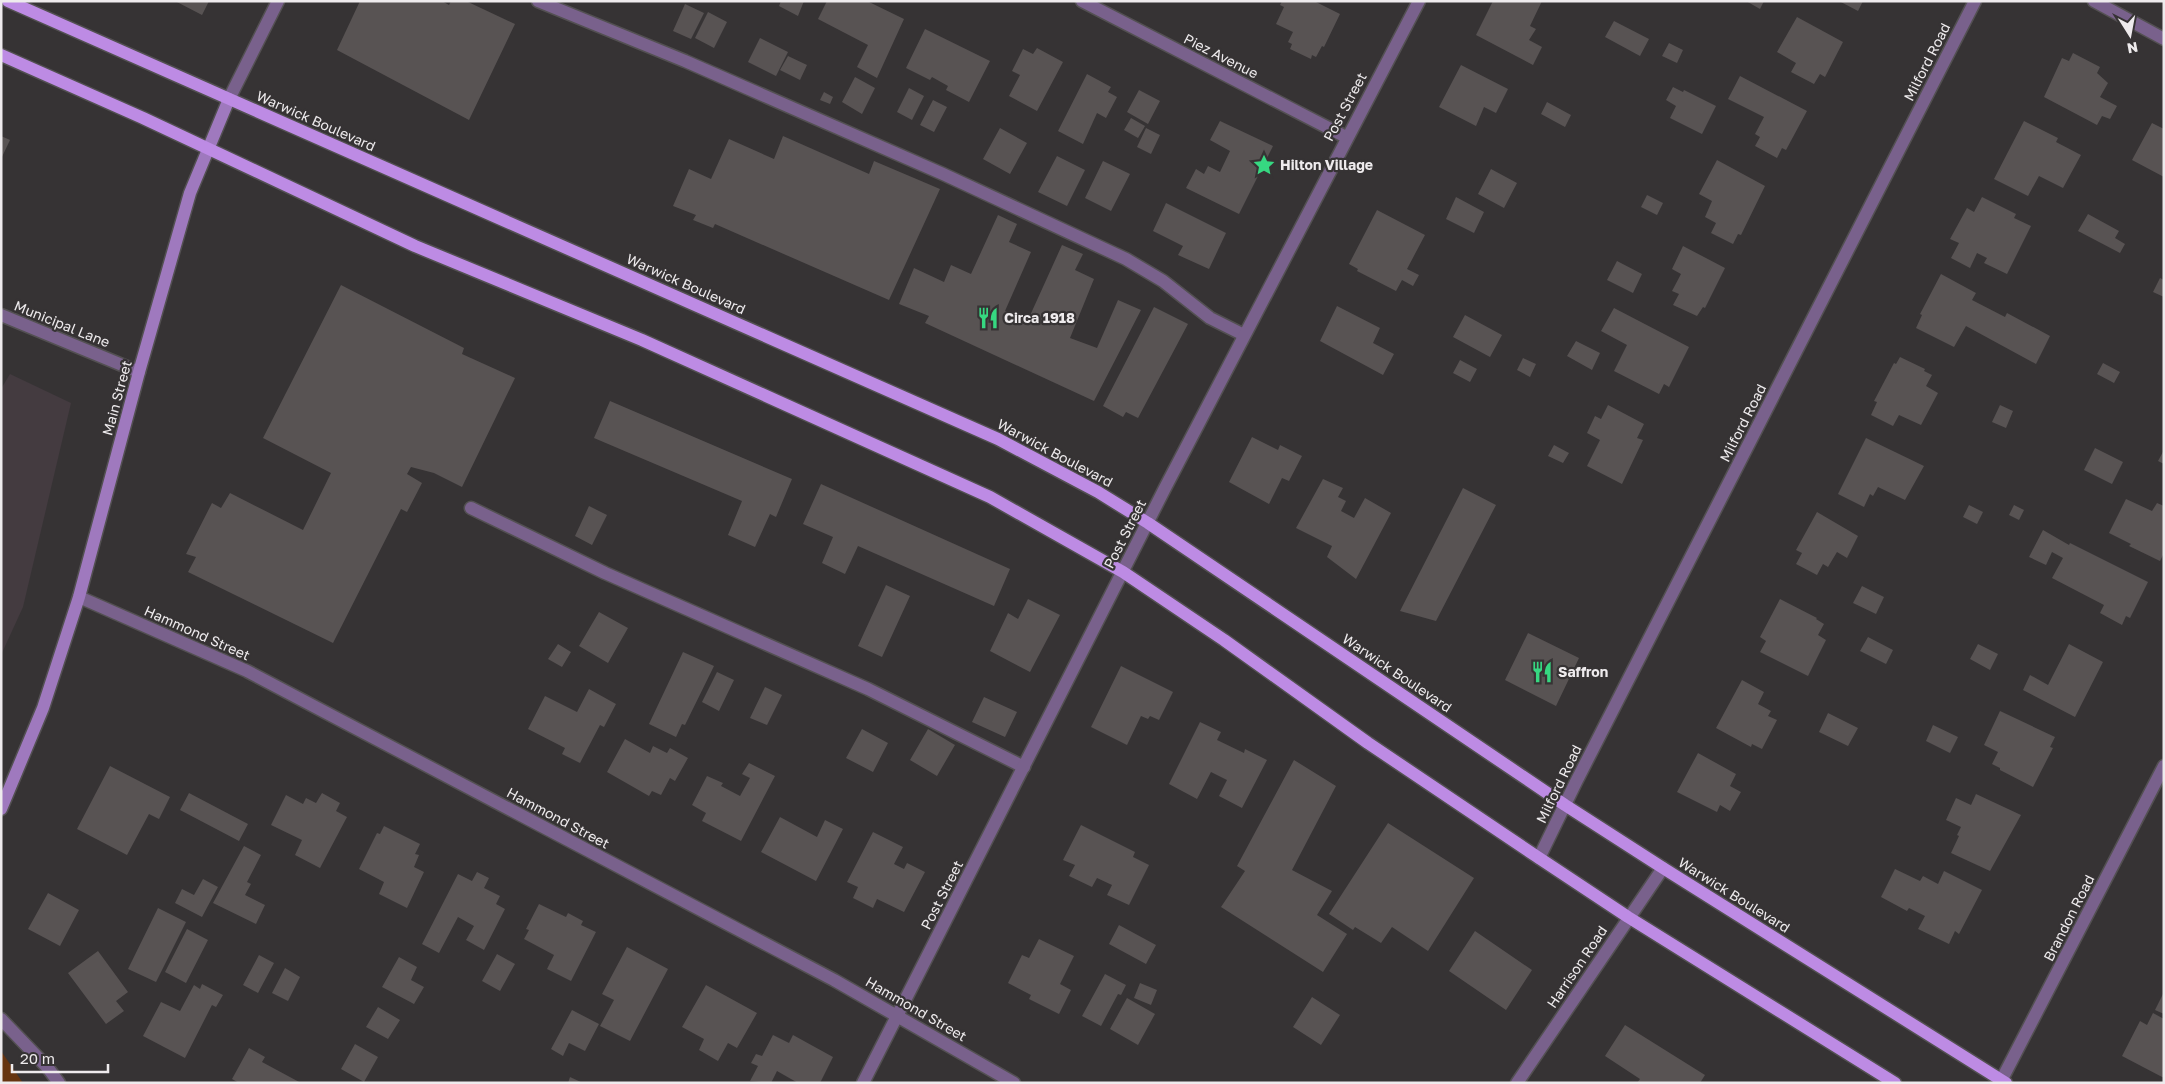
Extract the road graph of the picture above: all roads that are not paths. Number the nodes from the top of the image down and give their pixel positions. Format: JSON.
{"nodes":[{"id":1,"x":8,"y":1,"type":"edge"},
{"id":2,"x":278,"y":1,"type":"edge"},
{"id":3,"x":1082,"y":1,"type":"edge"},
{"id":4,"x":1418,"y":1,"type":"edge"},
{"id":5,"x":1975,"y":1,"type":"edge"},
{"id":6,"x":2094,"y":1,"type":"edge"},
{"id":7,"x":547,"y":3,"type":"edge"},
{"id":8,"x":2164,"y":38,"type":"edge"},
{"id":9,"x":1,"y":55,"type":"edge"},
{"id":10,"x":229,"y":99,"type":"junction"},
{"id":11,"x":1346,"y":137,"type":"junction"},
{"id":12,"x":208,"y":148,"type":"junction"},
{"id":13,"x":1,"y":315,"type":"edge"},
{"id":14,"x":1244,"y":335,"type":"junction"},
{"id":15,"x":139,"y":372,"type":"junction"},
{"id":16,"x":471,"y":508,"type":"dead end"},
{"id":17,"x":1148,"y":523,"type":"junction"},
{"id":18,"x":1123,"y":572,"type":"junction"},
{"id":19,"x":79,"y":597,"type":"junction"},
{"id":20,"x":2164,"y":766,"type":"edge"},
{"id":21,"x":1024,"y":767,"type":"junction"},
{"id":22,"x":1566,"y":805,"type":"junction"},
{"id":23,"x":1,"y":809,"type":"edge"},
{"id":24,"x":1539,"y":858,"type":"junction"},
{"id":25,"x":1662,"y":868,"type":"junction"},
{"id":26,"x":1628,"y":917,"type":"junction"},
{"id":27,"x":897,"y":1016,"type":"junction"},
{"id":28,"x":1,"y":1019,"type":"edge"},
{"id":29,"x":2003,"y":1082,"type":"edge"},
{"id":30,"x":59,"y":1083,"type":"edge"},
{"id":31,"x":863,"y":1083,"type":"edge"},
{"id":32,"x":1014,"y":1083,"type":"edge"},
{"id":33,"x":1517,"y":1083,"type":"edge"},
{"id":34,"x":1896,"y":1083,"type":"edge"}],
"edges":[{"from":1,"to":10,"type":"main road","name":"Warwick Boulevard"},
{"from":2,"to":10,"type":"street","name":"Main Street"},
{"from":3,"to":11,"type":"street","name":"Piez Avenue"},
{"from":4,"to":11,"type":"street","name":"Post Street"},
{"from":5,"to":22,"type":"street","name":"Milford Road"},
{"from":6,"to":8,"type":"street"},
{"from":7,"to":14,"type":"street"},
{"from":9,"to":12,"type":"main road"},
{"from":10,"to":12,"type":"main road","name":"Main Street"},
{"from":10,"to":17,"type":"main road","name":"Warwick Boulevard"},
{"from":11,"to":14,"type":"street","name":"Post Street"},
{"from":12,"to":15,"type":"main road","name":"Main Street"},
{"from":12,"to":18,"type":"main road"},
{"from":13,"to":15,"type":"street","name":"Municipal Lane"},
{"from":14,"to":17,"type":"street","name":"Post Street"},
{"from":15,"to":19,"type":"main road","name":"Main Street"},
{"from":16,"to":21,"type":"street"},
{"from":17,"to":18,"type":"street","name":"Post Street"},
{"from":17,"to":22,"type":"main road","name":"Warwick Boulevard"},
{"from":18,"to":21,"type":"street","name":"Post Street"},
{"from":18,"to":24,"type":"main road"},
{"from":19,"to":23,"type":"main road","name":"Main Street"},
{"from":19,"to":27,"type":"street","name":"Hammond Street"},
{"from":20,"to":29,"type":"street","name":"Brandon Road"},
{"from":21,"to":27,"type":"street","name":"Post Street"},
{"from":22,"to":24,"type":"street","name":"Milford Road"},
{"from":22,"to":25,"type":"main road","name":"Warwick Boulevard"},
{"from":24,"to":26,"type":"main road"},
{"from":25,"to":26,"type":"street","name":"Harrison Road"},
{"from":25,"to":29,"type":"main road","name":"Warwick Boulevard"},
{"from":26,"to":33,"type":"street","name":"Harrison Road"},
{"from":26,"to":34,"type":"main road"},
{"from":27,"to":31,"type":"street","name":"Post Street"},
{"from":27,"to":32,"type":"street","name":"Hammond Street"},
{"from":28,"to":30,"type":"street"}]}
